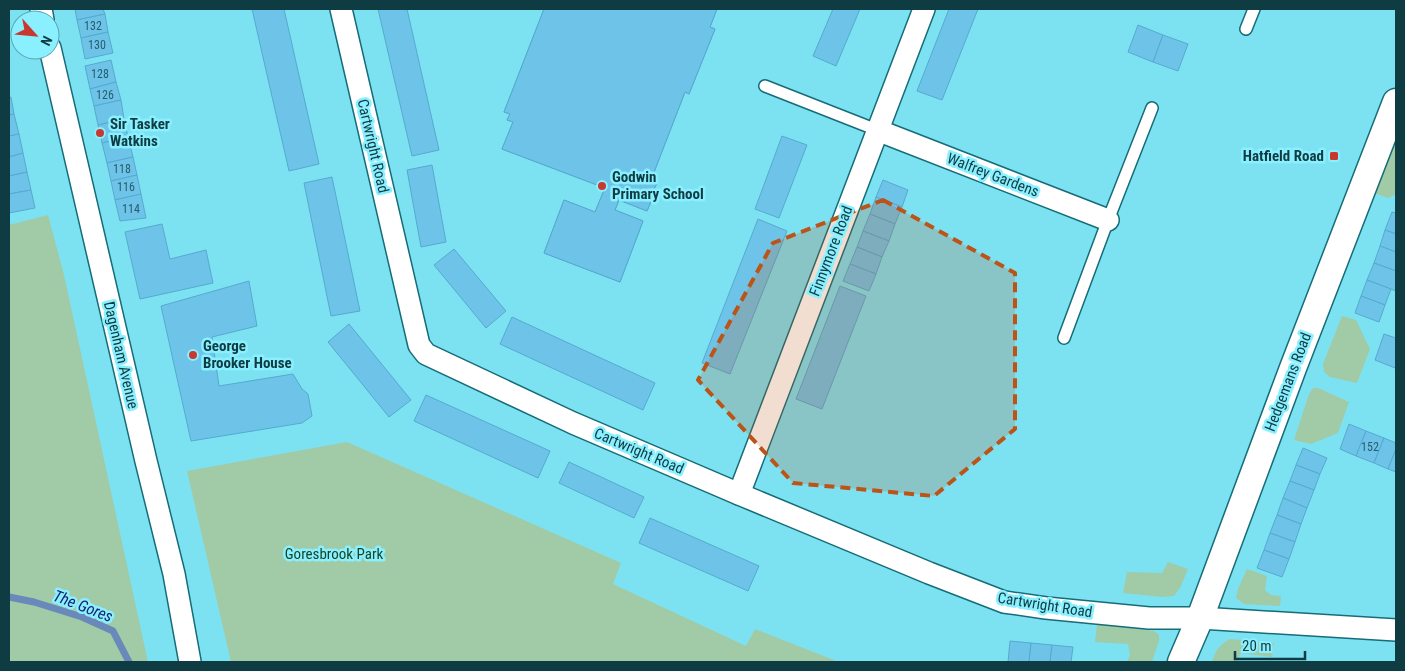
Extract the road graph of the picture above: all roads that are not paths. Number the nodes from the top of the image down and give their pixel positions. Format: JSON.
{"nodes":[{"id":1,"x":341,"y":9,"type":"edge"},
{"id":2,"x":924,"y":9,"type":"edge"},
{"id":3,"x":1254,"y":9,"type":"edge"},
{"id":4,"x":1246,"y":29,"type":"dead end"},
{"id":5,"x":53,"y":60,"type":"edge"},
{"id":6,"x":765,"y":86,"type":"dead end"},
{"id":7,"x":1396,"y":102,"type":"edge"},
{"id":8,"x":1152,"y":108,"type":"dead end"},
{"id":9,"x":878,"y":130,"type":"junction"},
{"id":10,"x":1108,"y":220,"type":"junction"},
{"id":11,"x":1064,"y":338,"type":"dead end"},
{"id":12,"x":738,"y":494,"type":"junction"},
{"id":13,"x":1200,"y":618,"type":"junction"},
{"id":14,"x":1396,"y":630,"type":"edge"},
{"id":15,"x":190,"y":662,"type":"edge"},
{"id":16,"x":1181,"y":662,"type":"edge"}],
"edges":[{"from":1,"to":12,"type":"street","name":"Cartwright Road"},
{"from":2,"to":9,"type":"street","name":"Finnymore Road"},
{"from":3,"to":4,"type":"lane"},
{"from":5,"to":15,"type":"street","name":"Dagenham Avenue"},
{"from":6,"to":9,"type":"lane"},
{"from":7,"to":13,"type":"street","name":"Hedgemans Road"},
{"from":8,"to":10,"type":"lane"},
{"from":9,"to":10,"type":"street","name":"Walfrey Gardens"},
{"from":9,"to":12,"type":"street","name":"Finnymore Road"},
{"from":10,"to":11,"type":"lane"},
{"from":12,"to":13,"type":"street","name":"Cartwright Road"},
{"from":13,"to":14,"type":"street","name":"Cartwright Road"},
{"from":13,"to":16,"type":"street","name":"Hedgemans Road"}]}
